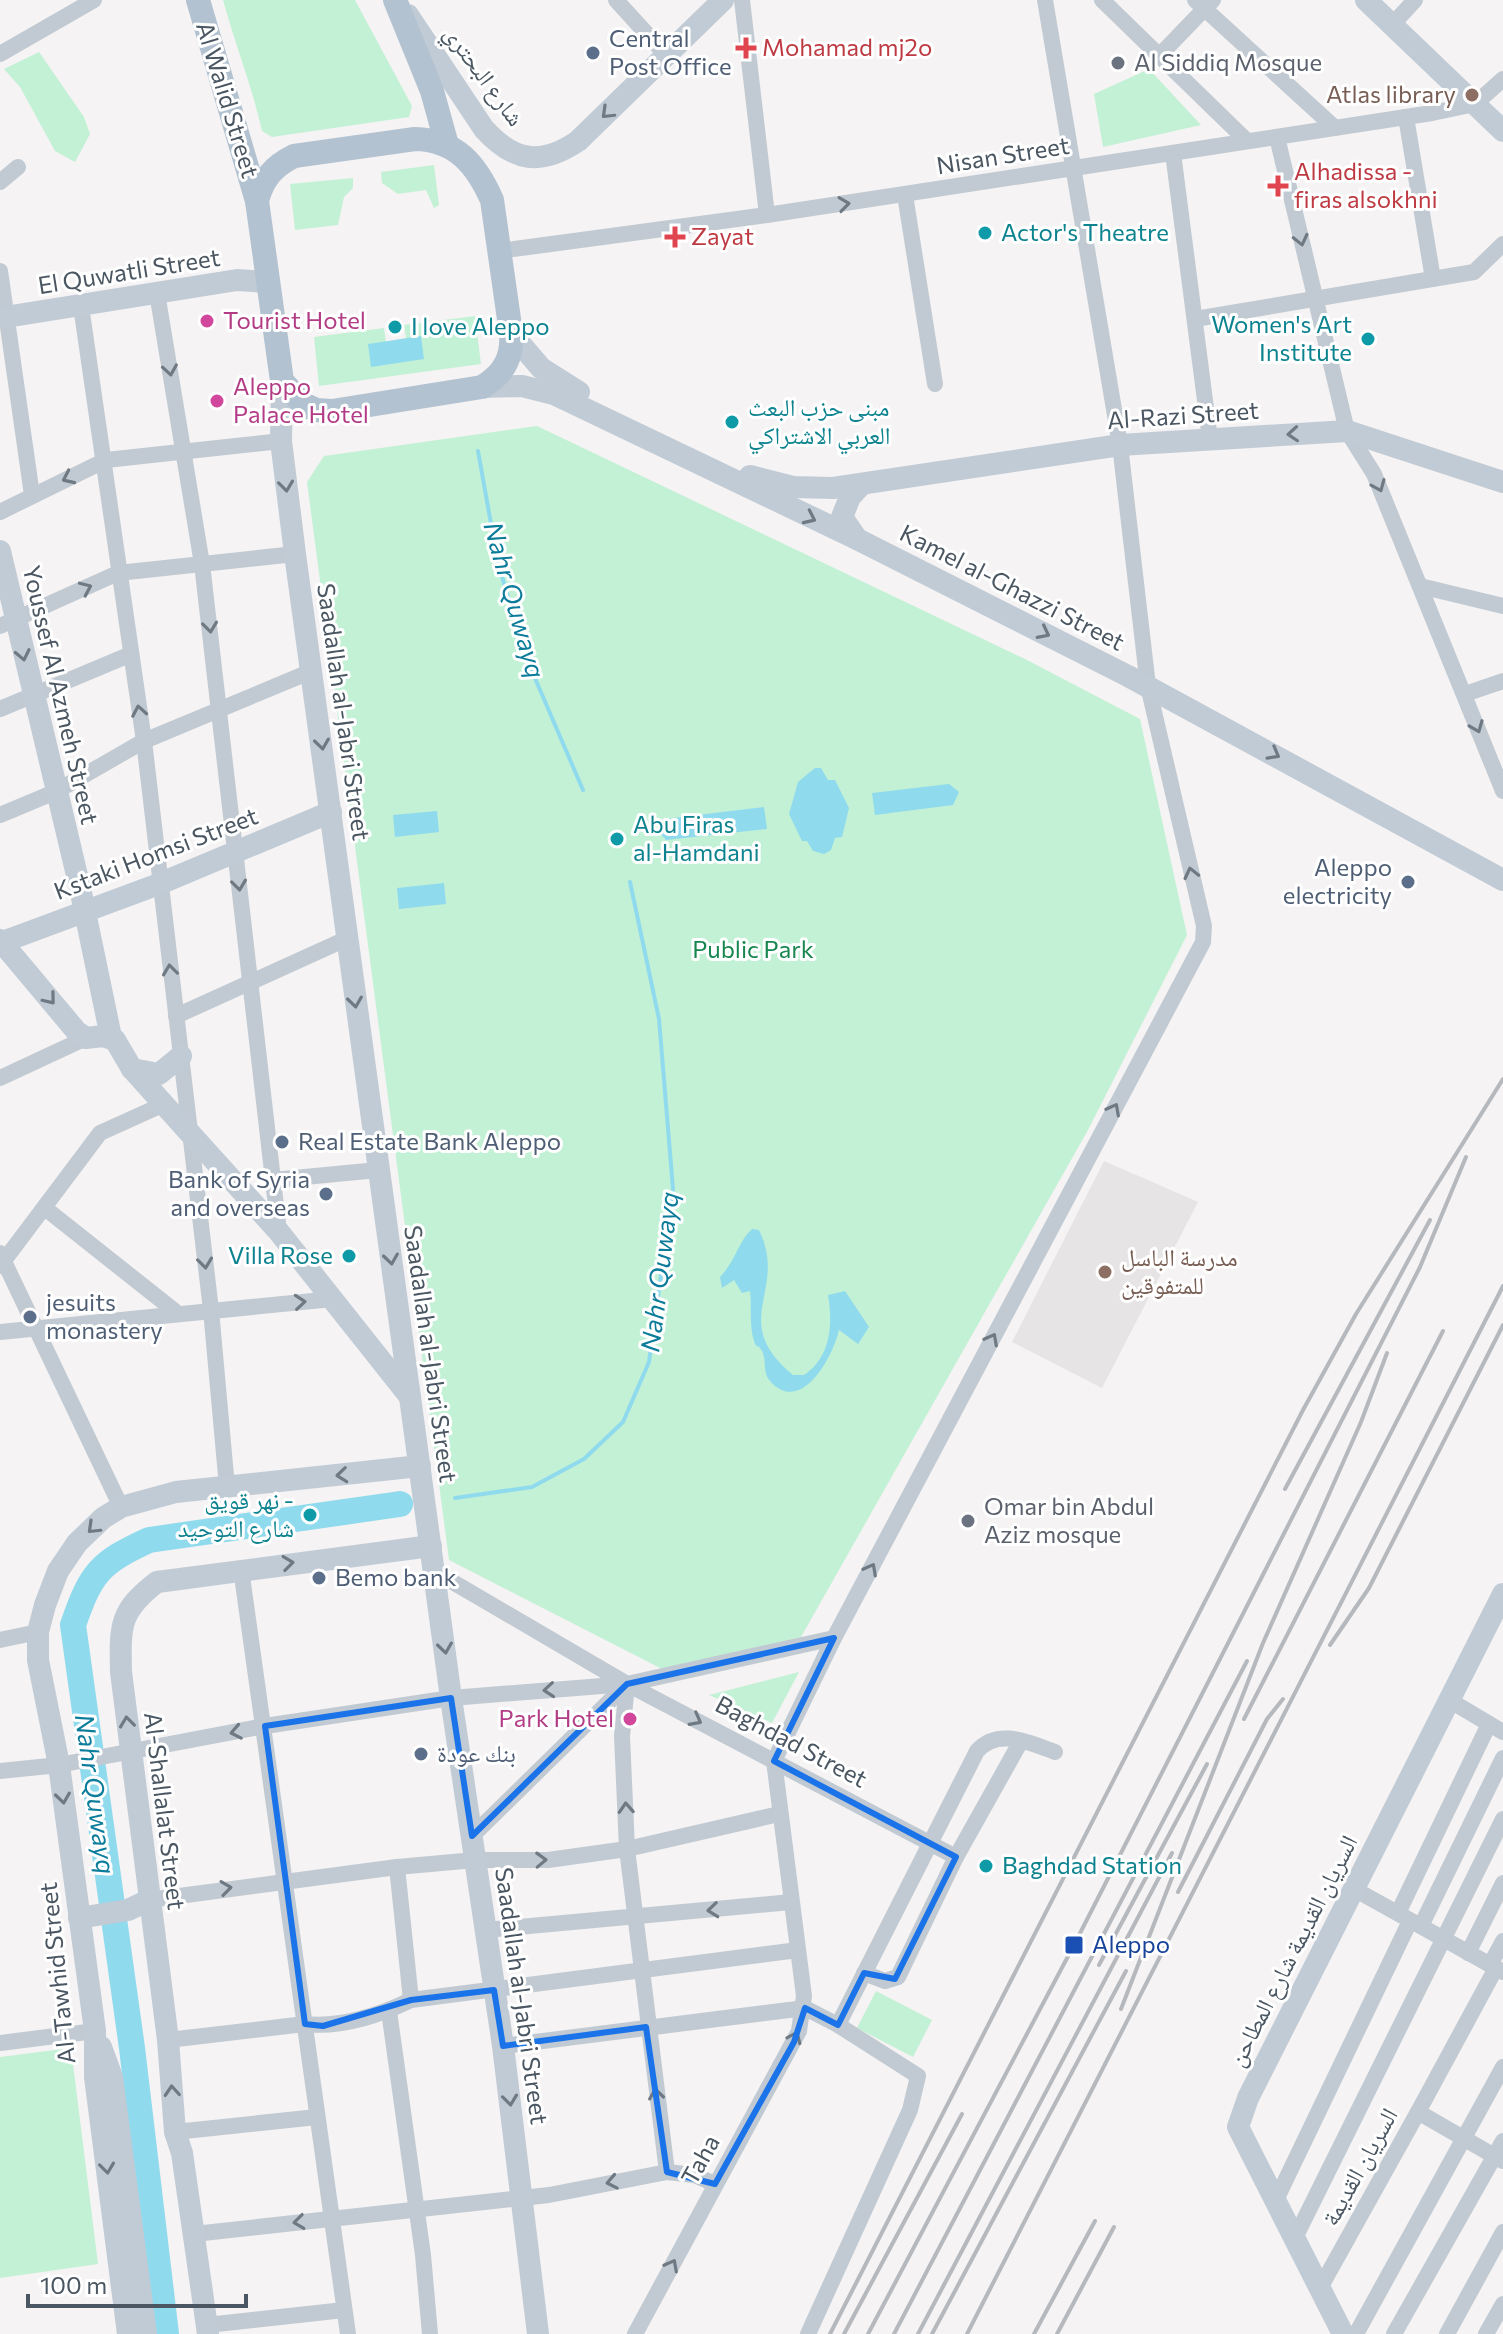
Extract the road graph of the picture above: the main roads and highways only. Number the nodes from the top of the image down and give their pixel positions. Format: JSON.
{"nodes":[{"id":1,"x":198,"y":0,"type":"edge"},
{"id":2,"x":397,"y":0,"type":"edge"},
{"id":3,"x":723,"y":0,"type":"edge"},
{"id":4,"x":1366,"y":0,"type":"edge"},
{"id":5,"x":1503,"y":131,"type":"edge"},
{"id":6,"x":447,"y":145,"type":"junction"},
{"id":7,"x":257,"y":201,"type":"junction"},
{"id":8,"x":267,"y":282,"type":"junction"},
{"id":9,"x":3,"y":318,"type":"edge"},
{"id":10,"x":511,"y":333,"type":"junction"},
{"id":11,"x":282,"y":381,"type":"junction"},
{"id":12,"x":482,"y":387,"type":"junction"},
{"id":13,"x":1503,"y":482,"type":"edge"},
{"id":14,"x":861,"y":485,"type":"junction"},
{"id":15,"x":857,"y":539,"type":"junction"},
{"id":16,"x":0,"y":551,"type":"edge"},
{"id":17,"x":7,"y":623,"type":"edge"},
{"id":18,"x":331,"y":812,"type":"junction"},
{"id":19,"x":1503,"y":880,"type":"edge"},
{"id":20,"x":84,"y":909,"type":"junction"},
{"id":21,"x":1,"y":941,"type":"edge"},
{"id":22,"x":111,"y":1037,"type":"junction"},
{"id":23,"x":181,"y":1056,"type":"road end"},
{"id":24,"x":132,"y":1069,"type":"junction"},
{"id":25,"x":410,"y":1397,"type":"junction"},
{"id":26,"x":420,"y":1466,"type":"junction"},
{"id":27,"x":431,"y":1546,"type":"junction"},
{"id":28,"x":1503,"y":1594,"type":"edge"},
{"id":29,"x":149,"y":1900,"type":"junction"},
{"id":30,"x":82,"y":1917,"type":"junction"},
{"id":31,"x":95,"y":2031,"type":"junction"},
{"id":32,"x":175,"y":2132,"type":"junction"},
{"id":33,"x":203,"y":2331,"type":"edge"},
{"id":34,"x":128,"y":2334,"type":"edge"},
{"id":35,"x":146,"y":2334,"type":"edge"},
{"id":36,"x":538,"y":2334,"type":"edge"},
{"id":37,"x":1343,"y":2334,"type":"edge"}],
"edges":[{"from":1,"to":7,"type":"main road","name":"Al Walid Street"},
{"from":3,"to":2,"type":"main road","name":"شارع البحتري","one_way":true},
{"from":2,"to":6,"type":"main road"},
{"from":4,"to":5,"type":"main road"},
{"from":6,"to":7,"type":"main road"},
{"from":6,"to":10,"type":"main road"},
{"from":7,"to":8,"type":"main road"},
{"from":8,"to":9,"type":"main road","name":"El Quwatli Street"},
{"from":8,"to":11,"type":"main road"},
{"from":10,"to":12,"type":"main road"},
{"from":10,"to":14,"type":"main road"},
{"from":11,"to":12,"type":"main road"},
{"from":11,"to":18,"type":"main road","name":"Saadallah al-Jabri Street","one_way":true},
{"from":12,"to":15,"type":"main road","name":"Kamel al-Ghazzi Street","one_way":true},
{"from":13,"to":14,"type":"main road","name":"Al-Razi Street","one_way":true},
{"from":14,"to":15,"type":"main road"},
{"from":15,"to":19,"type":"main road","name":"Kamel al-Ghazzi Street","one_way":true},
{"from":16,"to":17,"type":"main road","name":"Youssef Al Azmeh Street"},
{"from":17,"to":20,"type":"main road","name":"Youssef Al Azmeh Street","one_way":true},
{"from":18,"to":20,"type":"main road","name":"Kstaki Homsi Street"},
{"from":18,"to":25,"type":"main road","name":"Saadallah al-Jabri Street","one_way":true},
{"from":20,"to":21,"type":"main road","name":"Kstaki Homsi Street"},
{"from":20,"to":22,"type":"main road","name":"Youssef Al Azmeh Street"},
{"from":21,"to":22,"type":"main road","one_way":true},
{"from":22,"to":24,"type":"main road"},
{"from":23,"to":24,"type":"main road"},
{"from":24,"to":25,"type":"main road"},
{"from":25,"to":26,"type":"main road","name":"Saadallah al-Jabri Street"},
{"from":26,"to":27,"type":"main road","name":"Saadallah al-Jabri Street"},
{"from":26,"to":30,"type":"main road","name":"Al-Tawhid Street","one_way":true},
{"from":29,"to":27,"type":"main road","name":"Al-Shallalat Street","one_way":true},
{"from":27,"to":36,"type":"main road","name":"Saadallah al-Jabri Street","one_way":true},
{"from":28,"to":37,"type":"main road","name":"السريان القديمة شارع المطاحن"},
{"from":29,"to":30,"type":"main road"},
{"from":32,"to":29,"type":"main road","name":"Al-Shallalat Street","one_way":true},
{"from":30,"to":31,"type":"main road","name":"Al-Tawhid Street"},
{"from":31,"to":34,"type":"main road","name":"Al-Tawhid Street","one_way":true},
{"from":31,"to":35,"type":"main road"},
{"from":32,"to":33,"type":"main road","name":"Al-Shallalat Street"},
{"from":32,"to":33,"type":"main road"}]}
